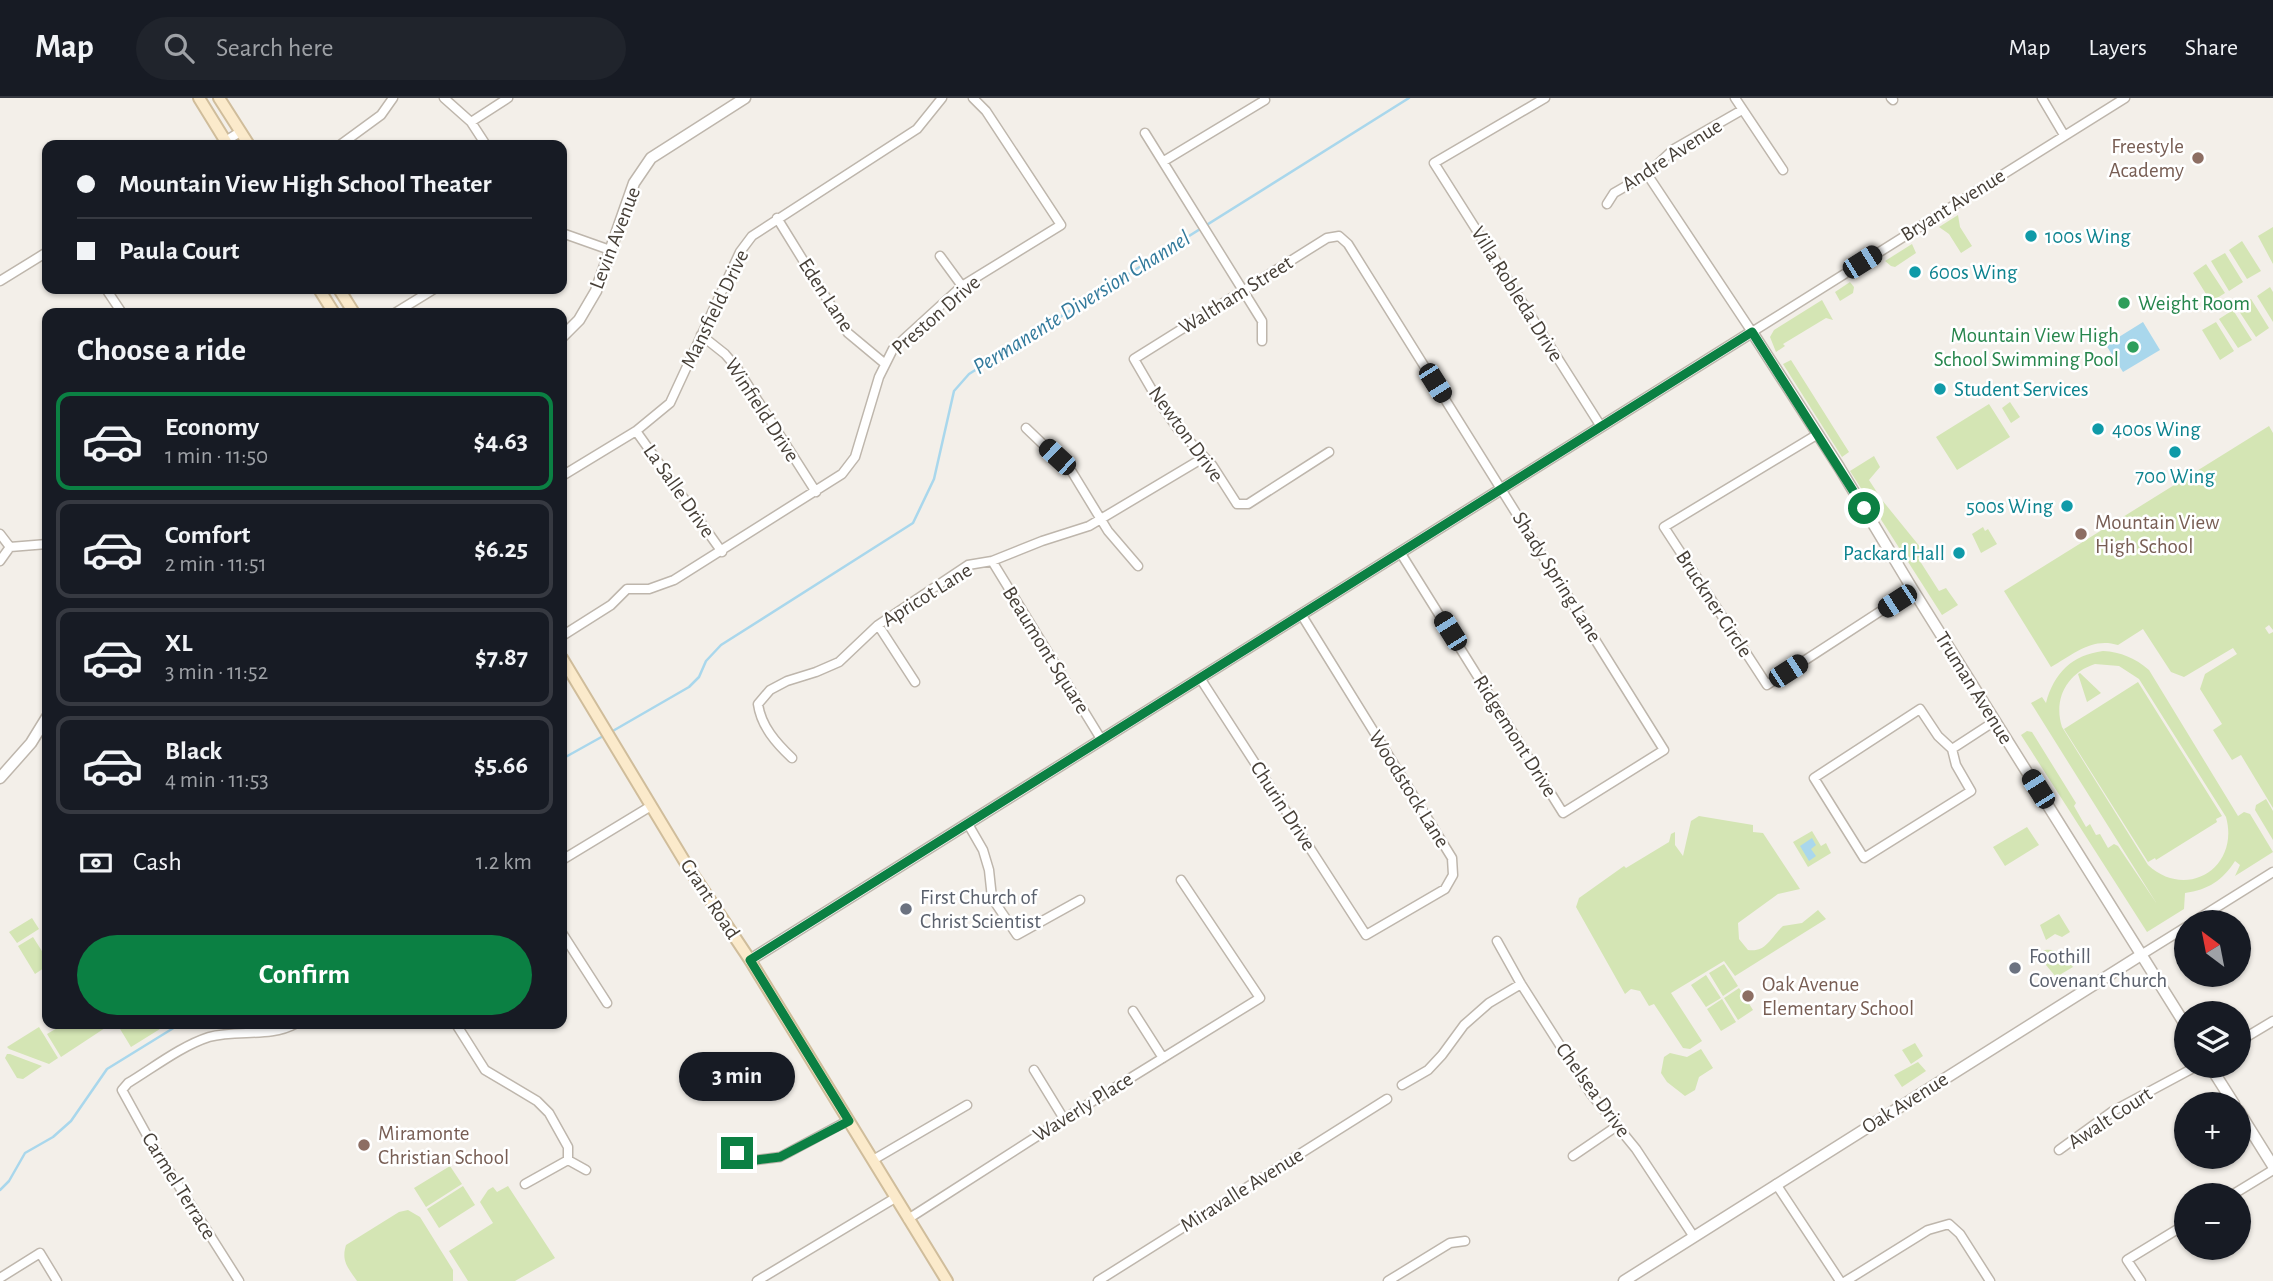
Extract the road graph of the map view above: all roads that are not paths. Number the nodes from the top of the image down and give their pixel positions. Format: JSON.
{"nodes":[{"id":1,"x":199,"y":98,"type":"edge"},
{"id":2,"x":219,"y":98,"type":"edge"},
{"id":3,"x":393,"y":98,"type":"edge"},
{"id":4,"x":444,"y":98,"type":"edge"},
{"id":5,"x":509,"y":98,"type":"edge"},
{"id":6,"x":745,"y":98,"type":"edge"},
{"id":7,"x":942,"y":98,"type":"edge"},
{"id":8,"x":973,"y":98,"type":"edge"},
{"id":9,"x":1264,"y":98,"type":"edge"},
{"id":10,"x":1545,"y":98,"type":"edge"},
{"id":11,"x":1735,"y":98,"type":"edge"},
{"id":12,"x":2042,"y":98,"type":"edge"},
{"id":13,"x":2125,"y":98,"type":"edge"},
{"id":14,"x":1742,"y":110,"type":"junction"},
{"id":15,"x":471,"y":122,"type":"junction"},
{"id":16,"x":240,"y":132,"type":"junction"},
{"id":17,"x":1145,"y":133,"type":"dead end"},
{"id":18,"x":2064,"y":135,"type":"junction"},
{"id":19,"x":222,"y":140,"type":"edge"},
{"id":20,"x":229,"y":140,"type":"edge"},
{"id":21,"x":246,"y":140,"type":"edge"},
{"id":22,"x":347,"y":140,"type":"edge"},
{"id":23,"x":483,"y":140,"type":"edge"},
{"id":24,"x":1164,"y":161,"type":"junction"},
{"id":25,"x":1783,"y":170,"type":"dead end"},
{"id":26,"x":1647,"y":174,"type":"junction"},
{"id":27,"x":1607,"y":204,"type":"dead end"},
{"id":28,"x":778,"y":218,"type":"junction"},
{"id":29,"x":567,"y":235,"type":"edge"},
{"id":30,"x":1339,"y":236,"type":"joint"},
{"id":31,"x":610,"y":250,"type":"junction"},
{"id":32,"x":42,"y":254,"type":"edge"},
{"id":33,"x":940,"y":256,"type":"dead end"},
{"id":34,"x":0,"y":281,"type":"edge"},
{"id":35,"x":962,"y":286,"type":"junction"},
{"id":36,"x":1244,"y":290,"type":"junction"},
{"id":37,"x":426,"y":294,"type":"edge"},
{"id":38,"x":403,"y":308,"type":"edge"},
{"id":39,"x":1752,"y":332,"type":"junction"},
{"id":40,"x":567,"y":333,"type":"edge"},
{"id":41,"x":701,"y":335,"type":"junction"},
{"id":42,"x":1262,"y":341,"type":"dead end"},
{"id":43,"x":1134,"y":359,"type":"joint"},
{"id":44,"x":884,"y":363,"type":"junction"},
{"id":45,"x":1600,"y":425,"type":"junction"},
{"id":46,"x":1026,"y":428,"type":"dead end"},
{"id":47,"x":636,"y":432,"type":"junction"},
{"id":48,"x":1818,"y":434,"type":"junction"},
{"id":49,"x":1329,"y":452,"type":"dead end"},
{"id":50,"x":1203,"y":458,"type":"junction"},
{"id":51,"x":567,"y":473,"type":"edge"},
{"id":52,"x":1501,"y":489,"type":"junction"},
{"id":53,"x":816,"y":492,"type":"junction"},
{"id":54,"x":1101,"y":520,"type":"junction"},
{"id":55,"x":0,"y":534,"type":"edge"},
{"id":56,"x":42,"y":544,"type":"edge"},
{"id":57,"x":10,"y":547,"type":"junction"},
{"id":58,"x":722,"y":552,"type":"junction"},
{"id":59,"x":1401,"y":552,"type":"junction"},
{"id":60,"x":0,"y":561,"type":"edge"},
{"id":61,"x":992,"y":561,"type":"junction"},
{"id":62,"x":1138,"y":566,"type":"dead end"},
{"id":63,"x":1913,"y":590,"type":"junction"},
{"id":64,"x":1301,"y":614,"type":"junction"},
{"id":65,"x":878,"y":625,"type":"junction"},
{"id":66,"x":567,"y":633,"type":"edge"},
{"id":67,"x":567,"y":666,"type":"edge"},
{"id":68,"x":1200,"y":678,"type":"junction"},
{"id":69,"x":915,"y":682,"type":"dead end"},
{"id":70,"x":1995,"y":721,"type":"junction"},
{"id":71,"x":42,"y":725,"type":"edge"},
{"id":72,"x":1101,"y":739,"type":"junction"},
{"id":73,"x":1952,"y":748,"type":"junction"},
{"id":74,"x":792,"y":758,"type":"dead end"},
{"id":75,"x":0,"y":778,"type":"edge"},
{"id":76,"x":651,"y":806,"type":"junction"},
{"id":77,"x":1563,"y":813,"type":"joint"},
{"id":78,"x":968,"y":824,"type":"junction"},
{"id":79,"x":567,"y":857,"type":"edge"},
{"id":80,"x":2273,"y":872,"type":"edge"},
{"id":81,"x":1181,"y":880,"type":"dead end"},
{"id":82,"x":1080,"y":901,"type":"dead end"},
{"id":83,"x":2212,"y":910,"type":"edge"},
{"id":84,"x":1366,"y":934,"type":"joint"},
{"id":85,"x":2174,"y":934,"type":"edge"},
{"id":86,"x":567,"y":941,"type":"edge"},
{"id":87,"x":1497,"y":941,"type":"dead end"},
{"id":88,"x":2141,"y":955,"type":"junction"},
{"id":89,"x":750,"y":960,"type":"junction"},
{"id":90,"x":1521,"y":984,"type":"junction"},
{"id":91,"x":607,"y":1003,"type":"dead end"},
{"id":92,"x":2174,"y":1007,"type":"edge"},
{"id":93,"x":1133,"y":1011,"type":"dead end"},
{"id":94,"x":2273,"y":1021,"type":"edge"},
{"id":95,"x":282,"y":1029,"type":"edge"},
{"id":96,"x":459,"y":1029,"type":"edge"},
{"id":97,"x":2251,"y":1034,"type":"edge"},
{"id":98,"x":1163,"y":1059,"type":"junction"},
{"id":99,"x":1034,"y":1070,"type":"dead end"},
{"id":100,"x":2175,"y":1078,"type":"edge"},
{"id":101,"x":1402,"y":1085,"type":"dead end"},
{"id":102,"x":1387,"y":1099,"type":"dead end"},
{"id":103,"x":967,"y":1105,"type":"dead end"},
{"id":104,"x":1063,"y":1119,"type":"junction"},
{"id":105,"x":849,"y":1121,"type":"junction"},
{"id":106,"x":1617,"y":1126,"type":"junction"},
{"id":107,"x":2251,"y":1132,"type":"edge"},
{"id":108,"x":2059,"y":1150,"type":"dead end"},
{"id":109,"x":737,"y":1153,"type":"dead end"},
{"id":110,"x":1573,"y":1156,"type":"dead end"},
{"id":111,"x":568,"y":1160,"type":"junction"},
{"id":112,"x":873,"y":1160,"type":"junction"},
{"id":113,"x":2273,"y":1168,"type":"edge"},
{"id":114,"x":586,"y":1170,"type":"dead end"},
{"id":115,"x":2250,"y":1183,"type":"edge"},
{"id":116,"x":525,"y":1184,"type":"dead end"},
{"id":117,"x":1776,"y":1185,"type":"junction"},
{"id":118,"x":895,"y":1198,"type":"junction"},
{"id":119,"x":908,"y":1219,"type":"junction"},
{"id":120,"x":2174,"y":1231,"type":"edge"},
{"id":121,"x":1694,"y":1237,"type":"junction"},
{"id":122,"x":1465,"y":1241,"type":"dead end"},
{"id":123,"x":0,"y":1278,"type":"edge"},
{"id":124,"x":57,"y":1281,"type":"edge"},
{"id":125,"x":239,"y":1281,"type":"edge"},
{"id":126,"x":757,"y":1281,"type":"edge"},
{"id":127,"x":947,"y":1281,"type":"edge"},
{"id":128,"x":1098,"y":1281,"type":"edge"},
{"id":129,"x":1388,"y":1281,"type":"edge"},
{"id":130,"x":1624,"y":1281,"type":"edge"},
{"id":131,"x":1840,"y":1281,"type":"edge"},
{"id":132,"x":1846,"y":1281,"type":"edge"},
{"id":133,"x":1990,"y":1281,"type":"edge"},
{"id":134,"x":2141,"y":1281,"type":"edge"}],
"edges":[{"from":1,"to":19,"type":"main road"},
{"from":2,"to":16,"type":"main road"},
{"from":3,"to":22,"type":"street"},
{"from":4,"to":15,"type":"street"},
{"from":5,"to":15,"type":"street"},
{"from":6,"to":31,"type":"street","name":"Levin Avenue"},
{"from":7,"to":28,"type":"street","name":"Mansfield Drive"},
{"from":8,"to":35,"type":"street","name":"Preston Drive"},
{"from":9,"to":24,"type":"street"},
{"from":10,"to":45,"type":"street","name":"Villa Robleda Drive"},
{"from":11,"to":14,"type":"street"},
{"from":12,"to":18,"type":"street"},
{"from":13,"to":18,"type":"street","name":"Bryant Avenue"},
{"from":14,"to":25,"type":"street"},
{"from":14,"to":26,"type":"street","name":"Andre Avenue"},
{"from":15,"to":23,"type":"street"},
{"from":16,"to":20,"type":"street"},
{"from":16,"to":21,"type":"main road"},
{"from":17,"to":24,"type":"street"},
{"from":18,"to":39,"type":"street","name":"Bryant Avenue"},
{"from":24,"to":36,"type":"street"},
{"from":26,"to":27,"type":"street","name":"Andre Avenue"},
{"from":26,"to":39,"type":"street","name":"Truman Avenue"},
{"from":28,"to":41,"type":"street","name":"Mansfield Drive"},
{"from":28,"to":44,"type":"street","name":"Eden Lane"},
{"from":29,"to":31,"type":"street"},
{"from":30,"to":36,"type":"street","name":"Waltham Street"},
{"from":30,"to":52,"type":"street","name":"Shady Spring Lane"},
{"from":31,"to":40,"type":"street","name":"Levin Avenue"},
{"from":32,"to":34,"type":"street"},
{"from":33,"to":35,"type":"street"},
{"from":35,"to":44,"type":"street","name":"Preston Drive"},
{"from":36,"to":42,"type":"street"},
{"from":36,"to":43,"type":"street","name":"Waltham Street"},
{"from":37,"to":38,"type":"street"},
{"from":39,"to":45,"type":"street","name":"Bryant Avenue"},
{"from":39,"to":48,"type":"street","name":"Truman Avenue"},
{"from":41,"to":47,"type":"street","name":"Mansfield Drive"},
{"from":41,"to":53,"type":"street","name":"Winfield Drive"},
{"from":43,"to":50,"type":"street","name":"Newton Drive"},
{"from":44,"to":53,"type":"street","name":"Preston Drive"},
{"from":45,"to":52,"type":"street","name":"Bryant Avenue"},
{"from":46,"to":54,"type":"street"},
{"from":47,"to":51,"type":"street","name":"Mansfield Drive"},
{"from":47,"to":58,"type":"street","name":"La Salle Drive"},
{"from":48,"to":63,"type":"street","name":"Truman Avenue"},
{"from":48,"to":63,"type":"street","name":"Bruckner Circle"},
{"from":49,"to":50,"type":"street","name":"Newton Drive"},
{"from":50,"to":54,"type":"street","name":"Apricot Lane"},
{"from":52,"to":59,"type":"street","name":"Bryant Avenue"},
{"from":52,"to":77,"type":"street","name":"Shady Spring Lane"},
{"from":53,"to":58,"type":"street","name":"Preston Drive"},
{"from":54,"to":61,"type":"street","name":"Apricot Lane"},
{"from":54,"to":62,"type":"street"},
{"from":55,"to":57,"type":"street"},
{"from":56,"to":57,"type":"street"},
{"from":57,"to":60,"type":"street"},
{"from":58,"to":66,"type":"street","name":"Preston Drive"},
{"from":59,"to":64,"type":"street","name":"Bryant Avenue"},
{"from":59,"to":77,"type":"street","name":"Ridgemont Drive"},
{"from":61,"to":65,"type":"street","name":"Apricot Lane"},
{"from":61,"to":72,"type":"street","name":"Beaumont Square"},
{"from":63,"to":70,"type":"street","name":"Truman Avenue"},
{"from":64,"to":68,"type":"street","name":"Bryant Avenue"},
{"from":64,"to":84,"type":"street","name":"Woodstock Lane"},
{"from":65,"to":69,"type":"street"},
{"from":65,"to":74,"type":"street","name":"Apricot Lane"},
{"from":67,"to":76,"type":"main road","name":"Grant Road"},
{"from":68,"to":72,"type":"street","name":"Bryant Avenue"},
{"from":68,"to":84,"type":"street","name":"Churin Drive"},
{"from":70,"to":73,"type":"street"},
{"from":70,"to":88,"type":"street","name":"Truman Avenue"},
{"from":71,"to":75,"type":"street"},
{"from":72,"to":78,"type":"street","name":"Bryant Avenue"},
{"from":73,"to":73,"type":"street"},
{"from":76,"to":79,"type":"street"},
{"from":76,"to":89,"type":"main road","name":"Grant Road"},
{"from":78,"to":82,"type":"street"},
{"from":78,"to":89,"type":"street","name":"Bryant Avenue"},
{"from":80,"to":83,"type":"street"},
{"from":81,"to":98,"type":"street","name":"Waverly Place"},
{"from":85,"to":88,"type":"street","name":"Oak Avenue"},
{"from":86,"to":91,"type":"street"},
{"from":87,"to":90,"type":"street","name":"Chelsea Drive"},
{"from":88,"to":92,"type":"street","name":"Truman Avenue"},
{"from":88,"to":117,"type":"street","name":"Oak Avenue"},
{"from":89,"to":105,"type":"main road","name":"Grant Road"},
{"from":90,"to":101,"type":"street"},
{"from":90,"to":106,"type":"street","name":"Chelsea Drive"},
{"from":93,"to":98,"type":"street"},
{"from":94,"to":97,"type":"street"},
{"from":95,"to":125,"type":"street","name":"Carmel Terrace"},
{"from":96,"to":111,"type":"street"},
{"from":98,"to":104,"type":"street","name":"Waverly Place"},
{"from":99,"to":104,"type":"street"},
{"from":100,"to":108,"type":"street","name":"Awalt Court"},
{"from":102,"to":128,"type":"street","name":"Miravalle Avenue"},
{"from":103,"to":112,"type":"street"},
{"from":104,"to":119,"type":"street","name":"Waverly Place"},
{"from":105,"to":109,"type":"street"},
{"from":105,"to":112,"type":"main road","name":"Grant Road"},
{"from":106,"to":110,"type":"street"},
{"from":106,"to":121,"type":"street","name":"Chelsea Drive"},
{"from":107,"to":113,"type":"street"},
{"from":111,"to":114,"type":"street"},
{"from":111,"to":116,"type":"street"},
{"from":112,"to":118,"type":"main road","name":"Grant Road"},
{"from":113,"to":115,"type":"street"},
{"from":117,"to":121,"type":"street","name":"Oak Avenue"},
{"from":117,"to":131,"type":"street"},
{"from":118,"to":119,"type":"main road","name":"Grant Road"},
{"from":118,"to":126,"type":"street"},
{"from":119,"to":127,"type":"main road","name":"Grant Road"},
{"from":120,"to":134,"type":"street"},
{"from":121,"to":130,"type":"street","name":"Oak Avenue"},
{"from":122,"to":129,"type":"street"},
{"from":123,"to":124,"type":"street"},
{"from":132,"to":133,"type":"street"}]}
